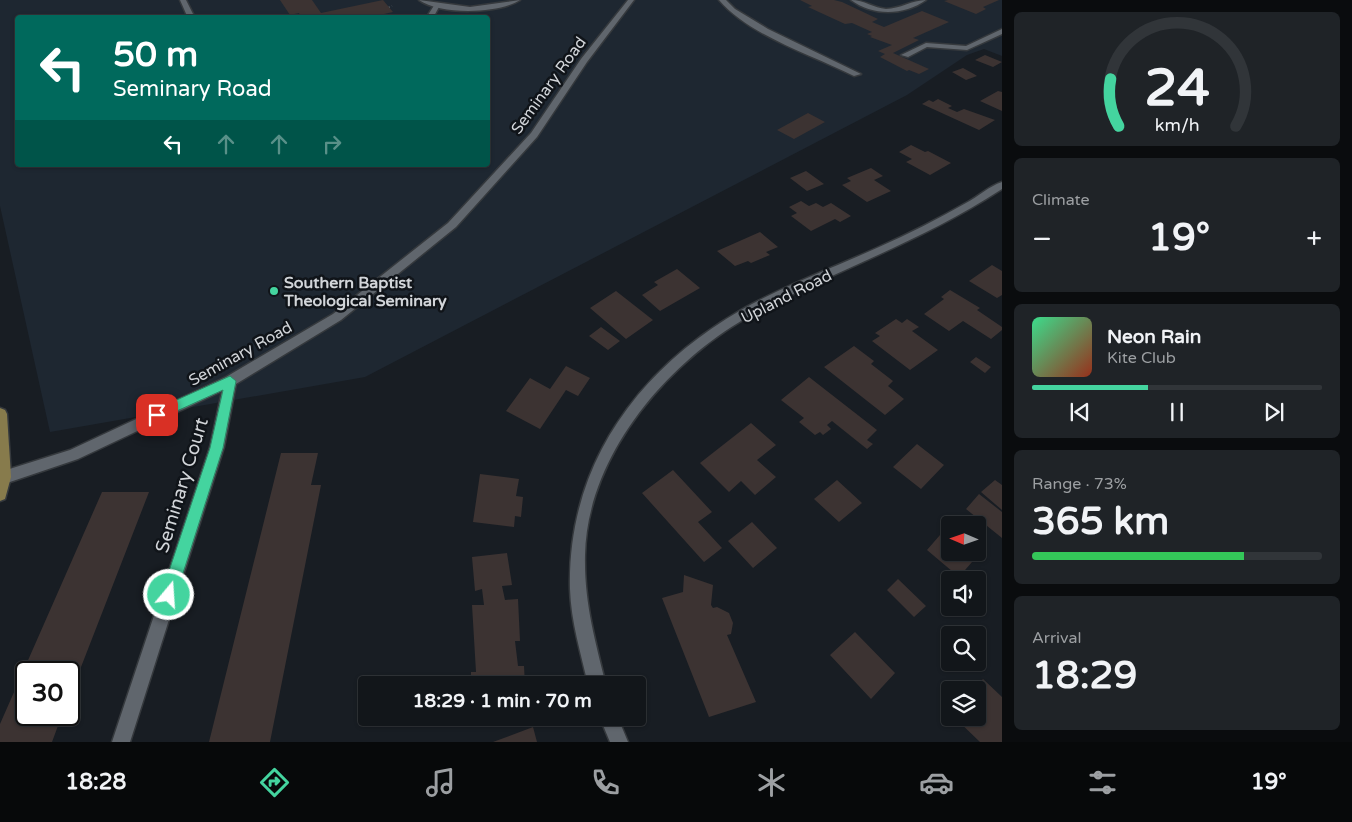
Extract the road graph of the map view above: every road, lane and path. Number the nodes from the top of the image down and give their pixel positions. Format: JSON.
{"nodes":[{"id":1,"x":183,"y":0,"type":"edge"},
{"id":2,"x":422,"y":0,"type":"edge"},
{"id":3,"x":517,"y":0,"type":"edge"},
{"id":4,"x":630,"y":0,"type":"edge"},
{"id":5,"x":722,"y":0,"type":"edge"},
{"id":6,"x":854,"y":0,"type":"edge"},
{"id":7,"x":923,"y":0,"type":"edge"},
{"id":8,"x":437,"y":5,"type":"junction"},
{"id":9,"x":190,"y":15,"type":"edge"},
{"id":10,"x":431,"y":15,"type":"edge"},
{"id":11,"x":1002,"y":31,"type":"edge"},
{"id":12,"x":904,"y":55,"type":"dead end"},
{"id":13,"x":857,"y":74,"type":"dead end"},
{"id":14,"x":1002,"y":185,"type":"edge"},
{"id":15,"x":230,"y":381,"type":"junction"},
{"id":16,"x":0,"y":414,"type":"edge"},
{"id":17,"x":4,"y":477,"type":"junction"},
{"id":18,"x":0,"y":494,"type":"edge"},
{"id":19,"x":596,"y":676,"type":"edge"},
{"id":20,"x":612,"y":726,"type":"edge"},
{"id":21,"x":121,"y":742,"type":"edge"},
{"id":22,"x":619,"y":742,"type":"edge"}],
"edges":[{"from":1,"to":9,"type":"street"},
{"from":2,"to":8,"type":"street"},
{"from":3,"to":8,"type":"street"},
{"from":4,"to":15,"type":"street","name":"Seminary Road"},
{"from":5,"to":13,"type":"street"},
{"from":6,"to":7,"type":"street"},
{"from":8,"to":10,"type":"street"},
{"from":11,"to":12,"type":"street"},
{"from":14,"to":19,"type":"street","name":"Upland Road"},
{"from":15,"to":17,"type":"street","name":"Seminary Road"},
{"from":15,"to":21,"type":"street","name":"Seminary Court"},
{"from":16,"to":17,"type":"street"},
{"from":17,"to":18,"type":"street"},
{"from":20,"to":22,"type":"street"}]}
